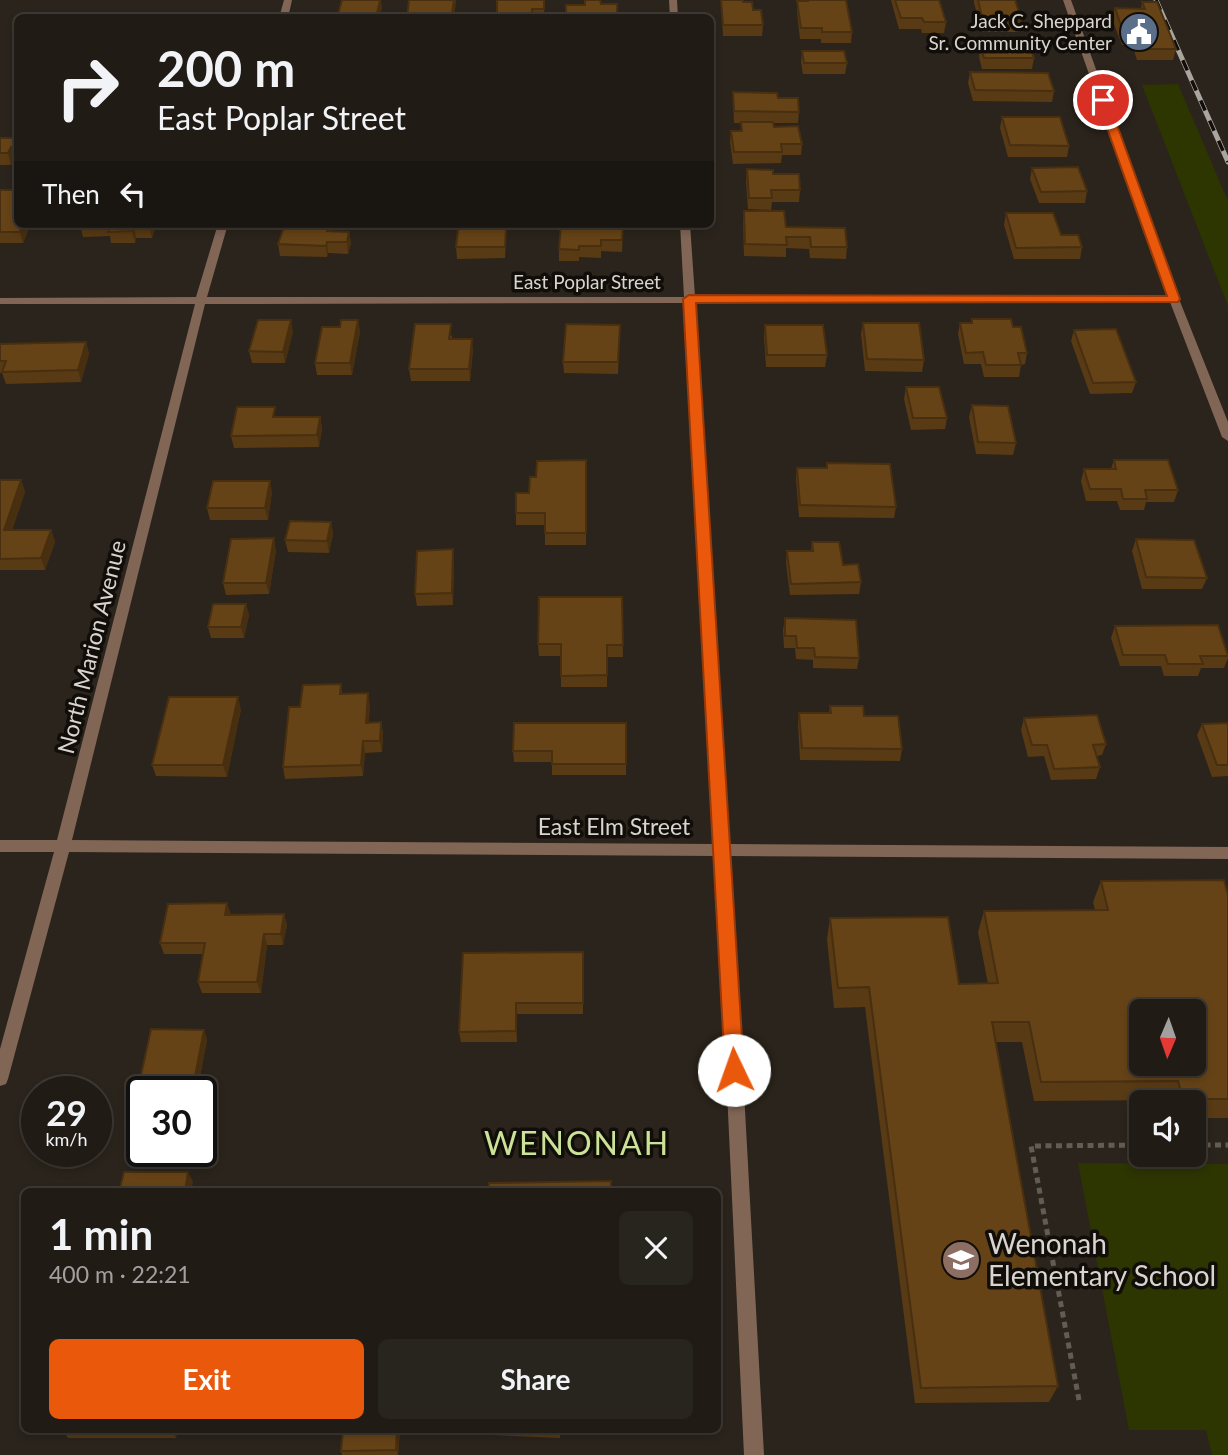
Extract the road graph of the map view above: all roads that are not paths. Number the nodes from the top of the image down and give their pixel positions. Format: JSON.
{"nodes":[{"id":1,"x":1067,"y":0,"type":"edge"},
{"id":2,"x":222,"y":228,"type":"edge"},
{"id":3,"x":685,"y":228,"type":"edge"},
{"id":4,"x":689,"y":299,"type":"junction"},
{"id":5,"x":1174,"y":299,"type":"junction"},
{"id":6,"x":201,"y":300,"type":"junction"},
{"id":7,"x":0,"y":301,"type":"edge"},
{"id":8,"x":1228,"y":438,"type":"edge"},
{"id":9,"x":0,"y":846,"type":"edge"},
{"id":10,"x":63,"y":846,"type":"junction"},
{"id":11,"x":723,"y":850,"type":"junction"},
{"id":12,"x":1228,"y":853,"type":"edge"},
{"id":13,"x":0,"y":1079,"type":"edge"},
{"id":14,"x":754,"y":1455,"type":"edge"}],
"edges":[{"from":1,"to":5,"type":"street"},
{"from":2,"to":6,"type":"street","name":"North Marion Avenue"},
{"from":3,"to":4,"type":"street"},
{"from":4,"to":5,"type":"street","name":"East Poplar Street"},
{"from":4,"to":6,"type":"street","name":"East Poplar Street"},
{"from":4,"to":11,"type":"street"},
{"from":5,"to":8,"type":"street"},
{"from":6,"to":7,"type":"street","name":"East Poplar Street"},
{"from":6,"to":10,"type":"street","name":"North Marion Avenue"},
{"from":9,"to":10,"type":"street","name":"East Elm Street"},
{"from":10,"to":11,"type":"street","name":"East Elm Street"},
{"from":10,"to":13,"type":"street","name":"North Marion Avenue"},
{"from":11,"to":12,"type":"street","name":"East Elm Street"},
{"from":11,"to":14,"type":"street"}]}
